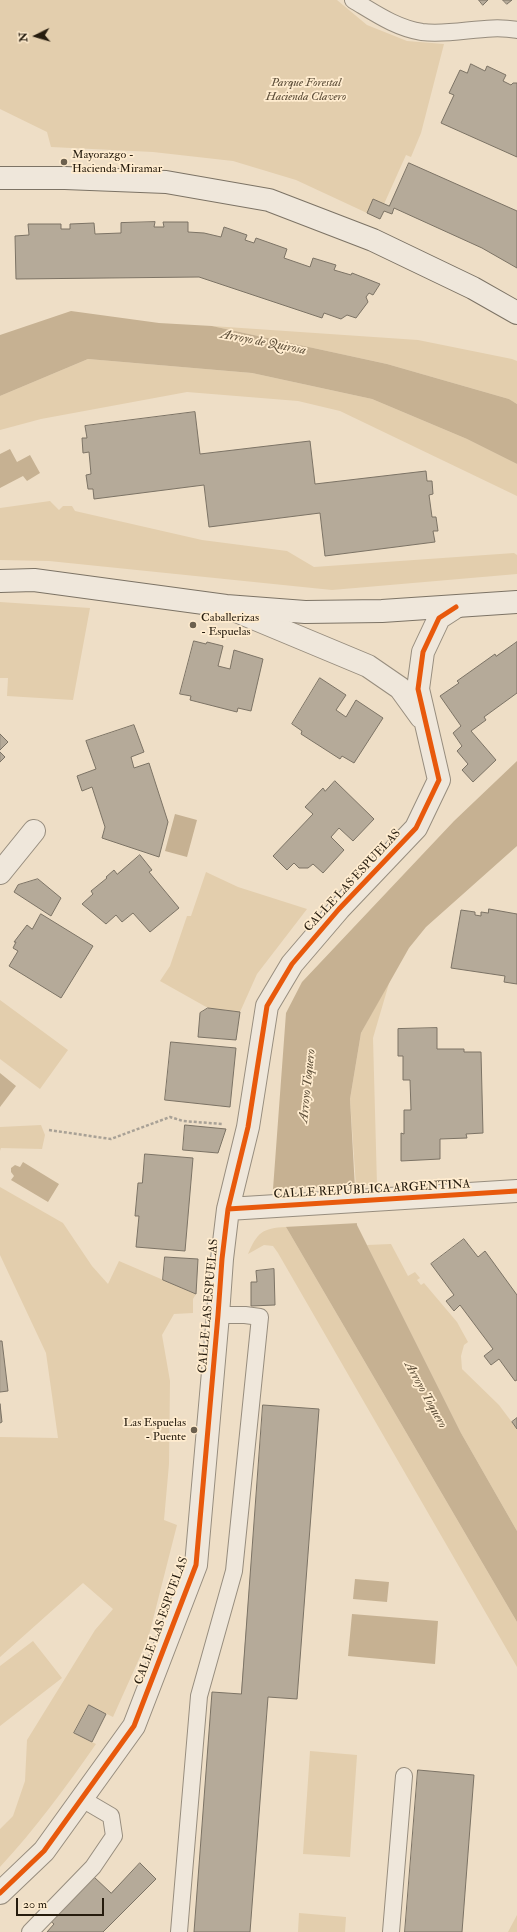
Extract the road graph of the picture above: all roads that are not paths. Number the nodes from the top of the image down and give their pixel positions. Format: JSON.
{"nodes":[{"id":1,"x":353,"y":0,"type":"edge"},
{"id":2,"x":517,"y":30,"type":"edge"},
{"id":3,"x":0,"y":178,"type":"edge"},
{"id":4,"x":517,"y":313,"type":"edge"},
{"id":5,"x":0,"y":581,"type":"edge"},
{"id":6,"x":517,"y":602,"type":"edge"},
{"id":7,"x":226,"y":606,"type":"junction"},
{"id":8,"x":456,"y":607,"type":"junction"},
{"id":9,"x":427,"y":726,"type":"junction"},
{"id":10,"x":34,"y":831,"type":"dead end"},
{"id":11,"x":0,"y":873,"type":"edge"},
{"id":12,"x":517,"y":1191,"type":"edge"},
{"id":13,"x":228,"y":1209,"type":"junction"},
{"id":14,"x":218,"y":1315,"type":"junction"},
{"id":15,"x":404,"y":1776,"type":"dead end"},
{"id":16,"x":82,"y":1799,"type":"junction"},
{"id":17,"x":0,"y":1893,"type":"edge"},
{"id":18,"x":30,"y":1932,"type":"edge"},
{"id":19,"x":178,"y":1932,"type":"edge"},
{"id":20,"x":391,"y":1932,"type":"edge"}],
"edges":[{"from":1,"to":2,"type":"lane"},
{"from":3,"to":4,"type":"street"},
{"from":5,"to":7,"type":"street"},
{"from":6,"to":8,"type":"street"},
{"from":7,"to":8,"type":"street"},
{"from":7,"to":9,"type":"street"},
{"from":8,"to":9,"type":"street","name":"CALLE LAS ESPUELAS"},
{"from":9,"to":13,"type":"street","name":"CALLE LAS ESPUELAS"},
{"from":10,"to":11,"type":"street"},
{"from":12,"to":13,"type":"street","name":"CALLE REPÚBLICA ARGENTINA"},
{"from":13,"to":14,"type":"street","name":"CALLE LAS ESPUELAS"},
{"from":14,"to":16,"type":"street","name":"CALLE LAS ESPUELAS"},
{"from":14,"to":19,"type":"lane"},
{"from":15,"to":20,"type":"lane"},
{"from":16,"to":17,"type":"street","name":"CALLE LAS ESPUELAS"},
{"from":16,"to":18,"type":"lane"}]}
